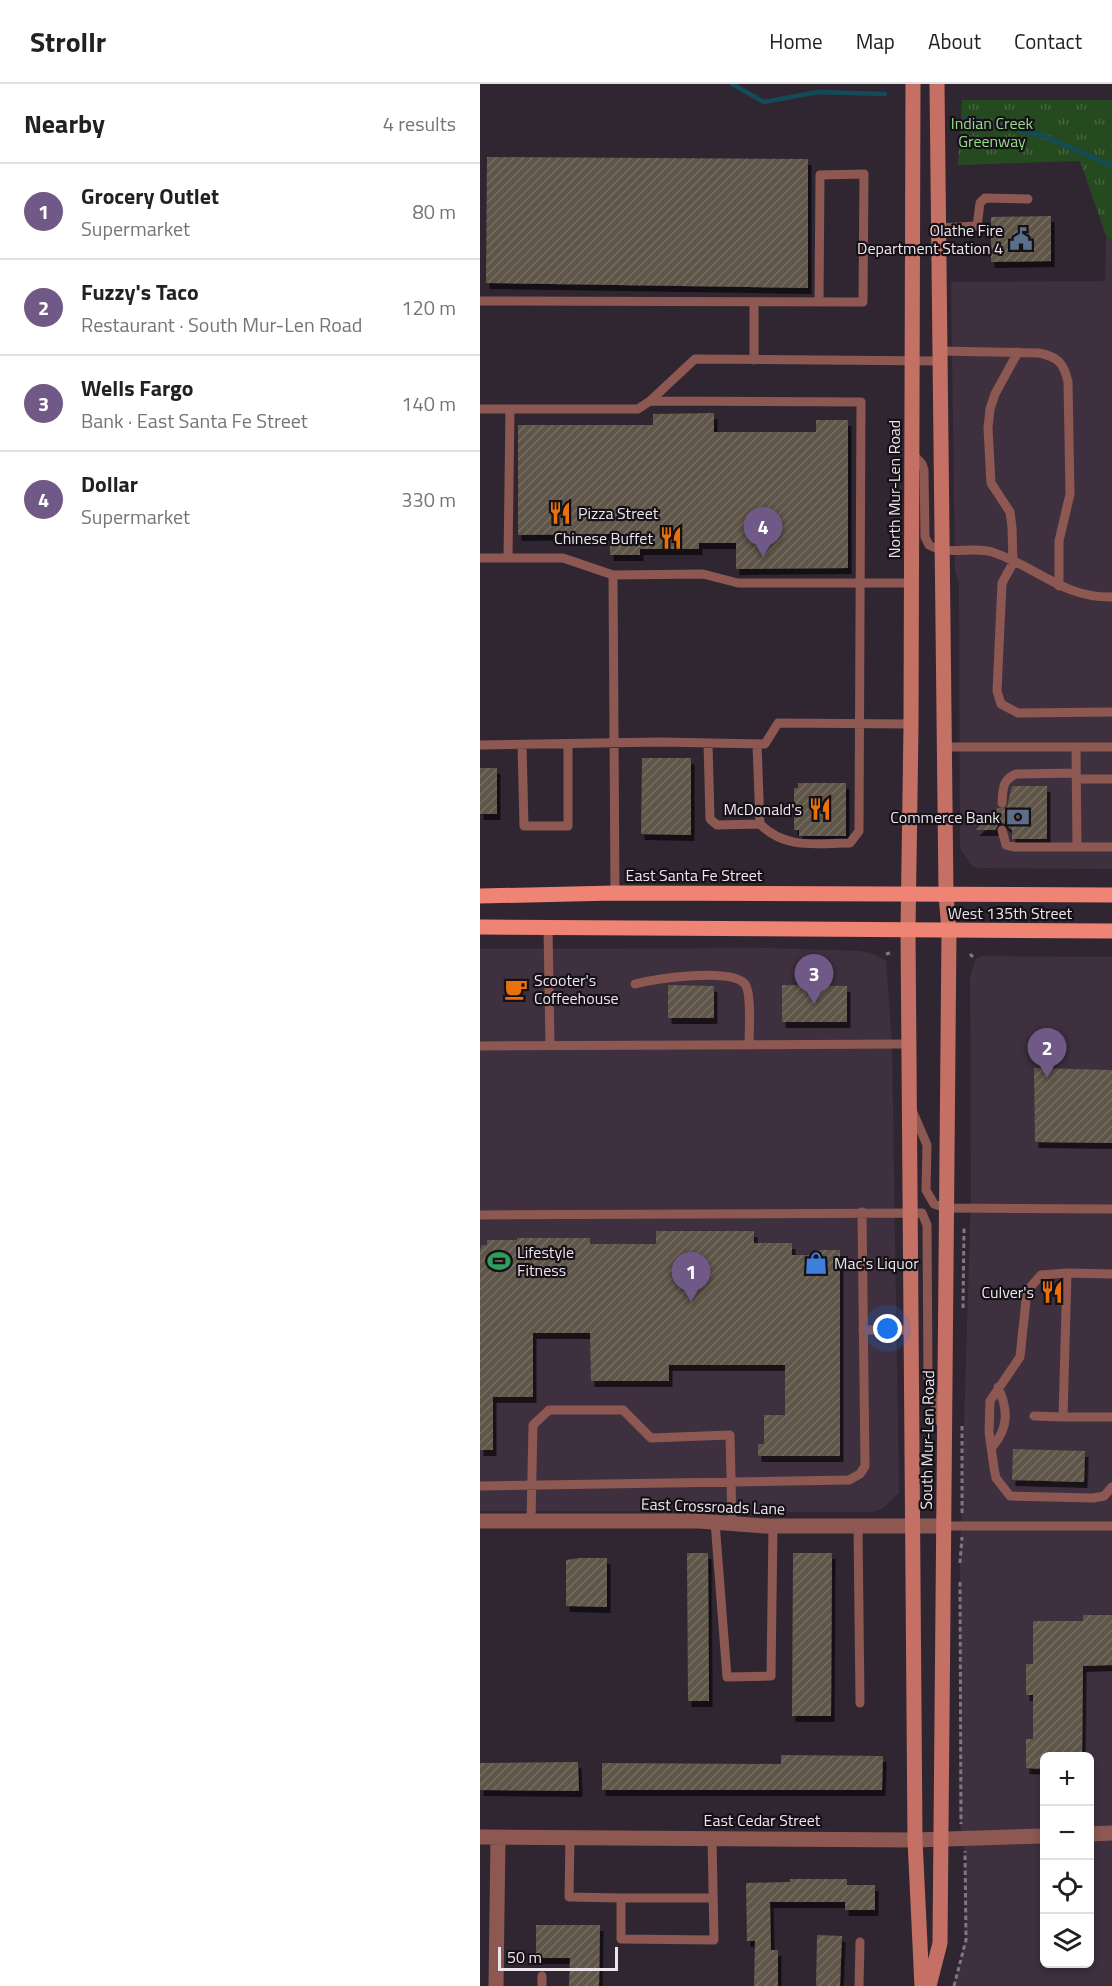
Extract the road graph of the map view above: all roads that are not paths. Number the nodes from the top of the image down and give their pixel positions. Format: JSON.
{"nodes":[{"id":1,"x":913,"y":84,"type":"edge"},
{"id":2,"x":937,"y":84,"type":"edge"},
{"id":3,"x":1028,"y":199,"type":"dead end"},
{"id":4,"x":938,"y":228,"type":"junction"},
{"id":5,"x":480,"y":301,"type":"edge"},
{"id":6,"x":754,"y":302,"type":"junction"},
{"id":7,"x":819,"y":302,"type":"junction"},
{"id":8,"x":1018,"y":352,"type":"junction"},
{"id":9,"x":939,"y":356,"type":"junction"},
{"id":10,"x":754,"y":360,"type":"junction"},
{"id":11,"x":912,"y":360,"type":"junction"},
{"id":12,"x":650,"y":401,"type":"junction"},
{"id":13,"x":480,"y":409,"type":"edge"},
{"id":14,"x":510,"y":409,"type":"junction"},
{"id":15,"x":912,"y":453,"type":"junction"},
{"id":16,"x":941,"y":550,"type":"junction"},
{"id":17,"x":480,"y":558,"type":"edge"},
{"id":18,"x":508,"y":558,"type":"junction"},
{"id":19,"x":1013,"y":563,"type":"junction"},
{"id":20,"x":613,"y":575,"type":"junction"},
{"id":21,"x":861,"y":583,"type":"junction"},
{"id":22,"x":911,"y":583,"type":"junction"},
{"id":23,"x":1059,"y":586,"type":"junction"},
{"id":24,"x":1112,"y":597,"type":"edge"},
{"id":25,"x":1112,"y":712,"type":"edge"},
{"id":26,"x":861,"y":723,"type":"junction"},
{"id":27,"x":911,"y":724,"type":"junction"},
{"id":28,"x":614,"y":743,"type":"junction"},
{"id":29,"x":708,"y":743,"type":"junction"},
{"id":30,"x":758,"y":744,"type":"junction"},
{"id":31,"x":480,"y":745,"type":"edge"},
{"id":32,"x":522,"y":745,"type":"junction"},
{"id":33,"x":568,"y":745,"type":"junction"},
{"id":34,"x":946,"y":747,"type":"junction"},
{"id":35,"x":1076,"y":747,"type":"junction"},
{"id":36,"x":1112,"y":747,"type":"edge"},
{"id":37,"x":1076,"y":776,"type":"junction"},
{"id":38,"x":1112,"y":779,"type":"edge"},
{"id":39,"x":1002,"y":803,"type":"dead end"},
{"id":40,"x":760,"y":824,"type":"junction"},
{"id":41,"x":1002,"y":830,"type":"dead end"},
{"id":42,"x":1077,"y":847,"type":"junction"},
{"id":43,"x":1112,"y":847,"type":"edge"},
{"id":44,"x":615,"y":893,"type":"junction"},
{"id":45,"x":908,"y":894,"type":"junction"},
{"id":46,"x":946,"y":894,"type":"junction"},
{"id":47,"x":1112,"y":895,"type":"edge"},
{"id":48,"x":480,"y":896,"type":"edge"},
{"id":49,"x":480,"y":927,"type":"edge"},
{"id":50,"x":548,"y":928,"type":"junction"},
{"id":51,"x":908,"y":930,"type":"junction"},
{"id":52,"x":949,"y":931,"type":"junction"},
{"id":53,"x":1112,"y":931,"type":"edge"},
{"id":54,"x":634,"y":984,"type":"dead end"},
{"id":55,"x":908,"y":1044,"type":"junction"},
{"id":56,"x":749,"y":1045,"type":"junction"},
{"id":57,"x":480,"y":1046,"type":"edge"},
{"id":58,"x":550,"y":1046,"type":"junction"},
{"id":59,"x":909,"y":1101,"type":"junction"},
{"id":60,"x":946,"y":1208,"type":"junction"},
{"id":61,"x":1112,"y":1209,"type":"edge"},
{"id":62,"x":862,"y":1212,"type":"junction"},
{"id":63,"x":909,"y":1212,"type":"junction"},
{"id":64,"x":480,"y":1215,"type":"edge"},
{"id":65,"x":1067,"y":1274,"type":"junction"},
{"id":66,"x":1112,"y":1274,"type":"edge"},
{"id":67,"x":863,"y":1330,"type":"junction"},
{"id":68,"x":910,"y":1330,"type":"junction"},
{"id":69,"x":998,"y":1387,"type":"junction"},
{"id":70,"x":1034,"y":1416,"type":"dead end"},
{"id":71,"x":1063,"y":1417,"type":"junction"},
{"id":72,"x":1112,"y":1417,"type":"edge"},
{"id":73,"x":945,"y":1438,"type":"junction"},
{"id":74,"x":993,"y":1446,"type":"junction"},
{"id":75,"x":731,"y":1484,"type":"junction"},
{"id":76,"x":480,"y":1486,"type":"edge"},
{"id":77,"x":531,"y":1486,"type":"junction"},
{"id":78,"x":1112,"y":1486,"type":"edge"},
{"id":79,"x":480,"y":1521,"type":"edge"},
{"id":80,"x":531,"y":1521,"type":"junction"},
{"id":81,"x":716,"y":1522,"type":"junction"},
{"id":82,"x":732,"y":1523,"type":"junction"},
{"id":83,"x":773,"y":1526,"type":"junction"},
{"id":84,"x":944,"y":1526,"type":"junction"},
{"id":85,"x":1112,"y":1526,"type":"edge"},
{"id":86,"x":858,"y":1527,"type":"junction"},
{"id":87,"x":911,"y":1527,"type":"junction"},
{"id":88,"x":860,"y":1703,"type":"dead end"},
{"id":89,"x":1112,"y":1833,"type":"edge"},
{"id":90,"x":1094,"y":1834,"type":"edge"},
{"id":91,"x":1040,"y":1836,"type":"edge"},
{"id":92,"x":480,"y":1837,"type":"edge"},
{"id":93,"x":498,"y":1837,"type":"junction"},
{"id":94,"x":570,"y":1837,"type":"junction"},
{"id":95,"x":712,"y":1838,"type":"junction"},
{"id":96,"x":941,"y":1839,"type":"junction"},
{"id":97,"x":915,"y":1840,"type":"junction"},
{"id":98,"x":621,"y":1898,"type":"junction"},
{"id":99,"x":713,"y":1898,"type":"junction"},
{"id":100,"x":860,"y":1942,"type":"dead end"},
{"id":101,"x":496,"y":1986,"type":"edge"},
{"id":102,"x":859,"y":1986,"type":"edge"},
{"id":103,"x":922,"y":1986,"type":"edge"},
{"id":104,"x":930,"y":1986,"type":"edge"}],
"edges":[{"from":1,"to":11,"type":"main road","name":"North Mur-Len Road"},
{"from":2,"to":4,"type":"main road"},
{"from":3,"to":4,"type":"lane"},
{"from":4,"to":9,"type":"main road"},
{"from":5,"to":6,"type":"lane"},
{"from":6,"to":7,"type":"lane"},
{"from":6,"to":10,"type":"lane"},
{"from":7,"to":7,"type":"lane"},
{"from":8,"to":9,"type":"lane"},
{"from":8,"to":19,"type":"lane"},
{"from":8,"to":23,"type":"lane"},
{"from":9,"to":11,"type":"lane"},
{"from":9,"to":16,"type":"main road"},
{"from":10,"to":11,"type":"lane"},
{"from":10,"to":12,"type":"lane"},
{"from":11,"to":15,"type":"main road","name":"North Mur-Len Road"},
{"from":12,"to":14,"type":"lane"},
{"from":12,"to":21,"type":"lane"},
{"from":13,"to":14,"type":"lane"},
{"from":14,"to":18,"type":"lane"},
{"from":15,"to":16,"type":"lane"},
{"from":15,"to":22,"type":"main road","name":"North Mur-Len Road"},
{"from":16,"to":19,"type":"lane"},
{"from":16,"to":34,"type":"main road"},
{"from":17,"to":18,"type":"lane"},
{"from":18,"to":20,"type":"lane"},
{"from":19,"to":23,"type":"lane"},
{"from":19,"to":25,"type":"lane"},
{"from":20,"to":21,"type":"lane"},
{"from":20,"to":28,"type":"lane"},
{"from":21,"to":22,"type":"lane"},
{"from":21,"to":26,"type":"lane"},
{"from":22,"to":27,"type":"main road","name":"North Mur-Len Road"},
{"from":23,"to":24,"type":"lane"},
{"from":26,"to":27,"type":"lane"},
{"from":26,"to":30,"type":"lane"},
{"from":26,"to":40,"type":"lane"},
{"from":27,"to":45,"type":"main road","name":"North Mur-Len Road"},
{"from":28,"to":29,"type":"lane"},
{"from":28,"to":33,"type":"lane"},
{"from":28,"to":44,"type":"lane"},
{"from":29,"to":30,"type":"lane"},
{"from":29,"to":40,"type":"lane"},
{"from":30,"to":40,"type":"lane"},
{"from":31,"to":32,"type":"lane"},
{"from":32,"to":33,"type":"lane"},
{"from":32,"to":33,"type":"lane"},
{"from":34,"to":35,"type":"lane"},
{"from":34,"to":46,"type":"main road"},
{"from":35,"to":36,"type":"lane"},
{"from":35,"to":37,"type":"lane"},
{"from":37,"to":38,"type":"lane"},
{"from":37,"to":39,"type":"lane"},
{"from":37,"to":42,"type":"lane"},
{"from":41,"to":42,"type":"lane"},
{"from":42,"to":43,"type":"lane"},
{"from":44,"to":45,"type":"main road","name":"East Santa Fe Street"},
{"from":44,"to":48,"type":"main road","name":"East Santa Fe Street"},
{"from":45,"to":46,"type":"main road","name":"West 135th Street"},
{"from":45,"to":51,"type":"main road","name":"South Mur-Len Road"},
{"from":46,"to":47,"type":"main road","name":"West 135th Street"},
{"from":46,"to":52,"type":"main road","name":"South Mur-Len Road"},
{"from":49,"to":50,"type":"main road"},
{"from":50,"to":51,"type":"main road"},
{"from":50,"to":58,"type":"lane"},
{"from":51,"to":52,"type":"main road","name":"West 135th Street"},
{"from":51,"to":55,"type":"main road","name":"South Mur-Len Road"},
{"from":52,"to":53,"type":"main road","name":"West 135th Street"},
{"from":52,"to":60,"type":"main road","name":"South Mur-Len Road"},
{"from":54,"to":56,"type":"lane"},
{"from":55,"to":56,"type":"lane"},
{"from":55,"to":59,"type":"main road","name":"South Mur-Len Road"},
{"from":56,"to":58,"type":"lane"},
{"from":57,"to":58,"type":"lane"},
{"from":59,"to":60,"type":"lane"},
{"from":59,"to":63,"type":"main road","name":"South Mur-Len Road"},
{"from":60,"to":61,"type":"lane"},
{"from":60,"to":73,"type":"main road","name":"South Mur-Len Road"},
{"from":62,"to":63,"type":"lane"},
{"from":62,"to":64,"type":"lane"},
{"from":62,"to":67,"type":"lane"},
{"from":63,"to":68,"type":"main road","name":"South Mur-Len Road"},
{"from":63,"to":73,"type":"lane"},
{"from":65,"to":66,"type":"lane"},
{"from":65,"to":69,"type":"lane"},
{"from":65,"to":71,"type":"lane"},
{"from":67,"to":68,"type":"lane"},
{"from":67,"to":75,"type":"lane"},
{"from":68,"to":87,"type":"main road","name":"South Mur-Len Road"},
{"from":69,"to":74,"type":"lane"},
{"from":69,"to":74,"type":"lane"},
{"from":70,"to":71,"type":"lane"},
{"from":71,"to":72,"type":"lane"},
{"from":73,"to":84,"type":"main road","name":"South Mur-Len Road"},
{"from":74,"to":78,"type":"lane"},
{"from":75,"to":77,"type":"lane"},
{"from":75,"to":77,"type":"lane"},
{"from":75,"to":82,"type":"lane"},
{"from":76,"to":77,"type":"lane"},
{"from":77,"to":80,"type":"lane"},
{"from":79,"to":80,"type":"street","name":"East Crossroads Lane"},
{"from":80,"to":81,"type":"street","name":"East Crossroads Lane"},
{"from":81,"to":82,"type":"street","name":"East Crossroads Lane"},
{"from":81,"to":83,"type":"lane"},
{"from":82,"to":83,"type":"street","name":"East Crossroads Lane"},
{"from":83,"to":86,"type":"street","name":"East Crossroads Lane"},
{"from":84,"to":85,"type":"lane"},
{"from":84,"to":87,"type":"street","name":"East Crossroads Lane"},
{"from":84,"to":96,"type":"main road","name":"South Mur-Len Road"},
{"from":86,"to":87,"type":"street","name":"East Crossroads Lane"},
{"from":86,"to":88,"type":"lane"},
{"from":87,"to":97,"type":"main road","name":"South Mur-Len Road"},
{"from":89,"to":90,"type":"street"},
{"from":91,"to":96,"type":"street","name":"East Cedar Street"},
{"from":92,"to":93,"type":"street","name":"East Cedar Street"},
{"from":93,"to":94,"type":"street","name":"East Cedar Street"},
{"from":93,"to":101,"type":"street"},
{"from":94,"to":95,"type":"street","name":"East Cedar Street"},
{"from":94,"to":98,"type":"lane"},
{"from":95,"to":97,"type":"street","name":"East Cedar Street"},
{"from":95,"to":99,"type":"lane"},
{"from":96,"to":97,"type":"street","name":"East Cedar Street"},
{"from":96,"to":104,"type":"main road","name":"South Mur-Len Road"},
{"from":97,"to":103,"type":"main road","name":"South Mur-Len Road"},
{"from":98,"to":99,"type":"lane"},
{"from":98,"to":99,"type":"lane"},
{"from":100,"to":102,"type":"lane"}]}
